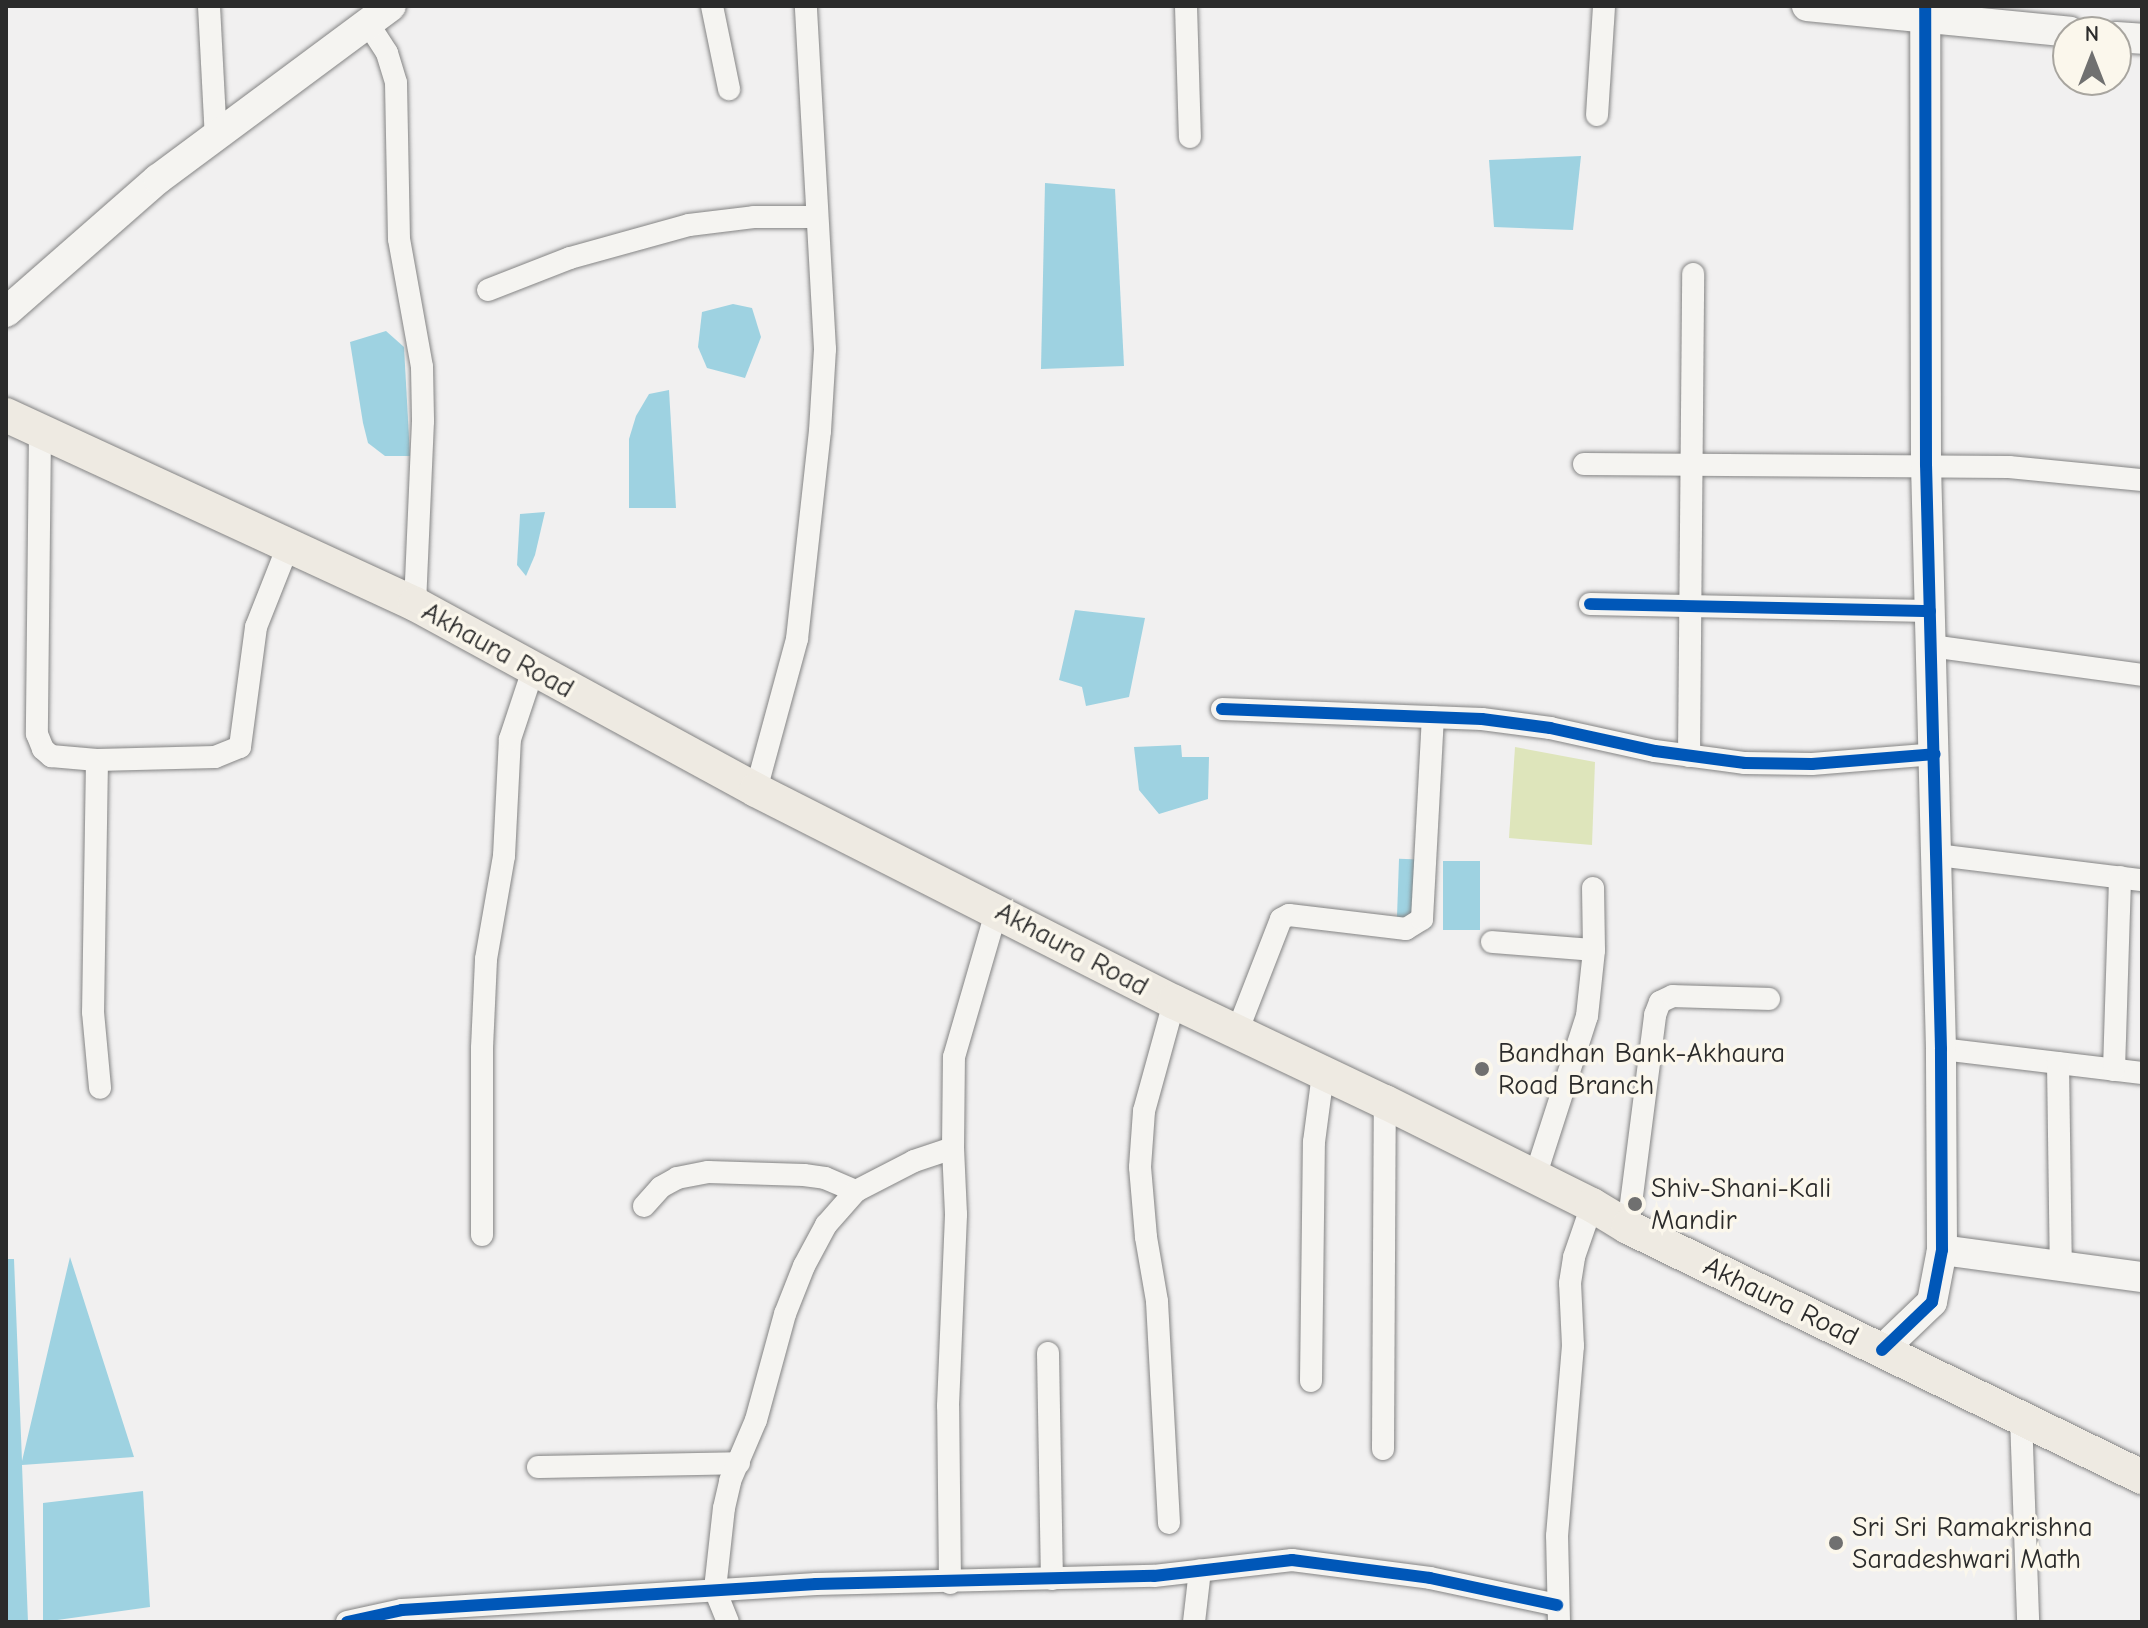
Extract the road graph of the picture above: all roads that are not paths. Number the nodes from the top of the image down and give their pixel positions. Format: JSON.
{"nodes":[{"id":1,"x":209,"y":6,"type":"edge"},
{"id":2,"x":712,"y":6,"type":"edge"},
{"id":3,"x":806,"y":6,"type":"edge"},
{"id":4,"x":1186,"y":6,"type":"edge"},
{"id":5,"x":1604,"y":6,"type":"edge"},
{"id":6,"x":1807,"y":6,"type":"edge"},
{"id":7,"x":1925,"y":12,"type":"edge"},
{"id":8,"x":380,"y":15,"type":"edge"},
{"id":9,"x":2052,"y":30,"type":"edge"},
{"id":10,"x":729,"y":89,"type":"dead end"},
{"id":11,"x":1597,"y":115,"type":"dead end"},
{"id":12,"x":1190,"y":137,"type":"dead end"},
{"id":13,"x":216,"y":139,"type":"junction"},
{"id":14,"x":816,"y":217,"type":"junction"},
{"id":15,"x":1693,"y":274,"type":"dead end"},
{"id":16,"x":488,"y":290,"type":"dead end"},
{"id":17,"x":6,"y":312,"type":"edge"},
{"id":18,"x":6,"y":415,"type":"edge"},
{"id":19,"x":40,"y":432,"type":"junction"},
{"id":20,"x":1584,"y":464,"type":"dead end"},
{"id":21,"x":1692,"y":465,"type":"junction"},
{"id":22,"x":1926,"y":465,"type":"junction"},
{"id":23,"x":2142,"y":480,"type":"edge"},
{"id":24,"x":288,"y":546,"type":"junction"},
{"id":25,"x":415,"y":604,"type":"junction"},
{"id":26,"x":1590,"y":604,"type":"dead end"},
{"id":27,"x":1691,"y":608,"type":"junction"},
{"id":28,"x":1930,"y":611,"type":"junction"},
{"id":29,"x":1931,"y":646,"type":"junction"},
{"id":30,"x":533,"y":670,"type":"junction"},
{"id":31,"x":2142,"y":675,"type":"edge"},
{"id":32,"x":1222,"y":709,"type":"dead end"},
{"id":33,"x":1433,"y":717,"type":"junction"},
{"id":34,"x":1935,"y":754,"type":"junction"},
{"id":35,"x":1689,"y":756,"type":"junction"},
{"id":36,"x":97,"y":760,"type":"junction"},
{"id":37,"x":756,"y":790,"type":"junction"},
{"id":38,"x":1937,"y":855,"type":"junction"},
{"id":39,"x":2131,"y":879,"type":"edge"},
{"id":40,"x":1593,"y":888,"type":"dead end"},
{"id":41,"x":997,"y":909,"type":"junction"},
{"id":42,"x":1492,"y":942,"type":"dead end"},
{"id":43,"x":1594,"y":950,"type":"junction"},
{"id":44,"x":1769,"y":999,"type":"dead end"},
{"id":45,"x":1174,"y":1002,"type":"junction"},
{"id":46,"x":1237,"y":1032,"type":"junction"},
{"id":47,"x":1941,"y":1049,"type":"junction"},
{"id":48,"x":2058,"y":1063,"type":"junction"},
{"id":49,"x":2114,"y":1070,"type":"junction"},
{"id":50,"x":2142,"y":1073,"type":"edge"},
{"id":51,"x":1323,"y":1074,"type":"junction"},
{"id":52,"x":100,"y":1088,"type":"dead end"},
{"id":53,"x":1385,"y":1102,"type":"junction"},
{"id":54,"x":953,"y":1148,"type":"junction"},
{"id":55,"x":1535,"y":1177,"type":"junction"},
{"id":56,"x":856,"y":1191,"type":"junction"},
{"id":57,"x":1592,"y":1205,"type":"junction"},
{"id":58,"x":644,"y":1206,"type":"dead end"},
{"id":59,"x":1628,"y":1227,"type":"junction"},
{"id":60,"x":482,"y":1235,"type":"dead end"},
{"id":61,"x":1942,"y":1250,"type":"junction"},
{"id":62,"x":2061,"y":1267,"type":"junction"},
{"id":63,"x":2142,"y":1277,"type":"edge"},
{"id":64,"x":1882,"y":1350,"type":"junction"},
{"id":65,"x":1048,"y":1353,"type":"dead end"},
{"id":66,"x":1311,"y":1381,"type":"dead end"},
{"id":67,"x":2021,"y":1417,"type":"junction"},
{"id":68,"x":1383,"y":1449,"type":"dead end"},
{"id":69,"x":739,"y":1463,"type":"junction"},
{"id":70,"x":538,"y":1467,"type":"dead end"},
{"id":71,"x":2142,"y":1477,"type":"edge"},
{"id":72,"x":1169,"y":1523,"type":"dead end"},
{"id":73,"x":1200,"y":1570,"type":"junction"},
{"id":74,"x":1052,"y":1579,"type":"junction"},
{"id":75,"x":950,"y":1583,"type":"junction"},
{"id":76,"x":715,"y":1589,"type":"junction"},
{"id":77,"x":457,"y":1614,"type":"edge"},
{"id":78,"x":1558,"y":1614,"type":"edge"},
{"id":79,"x":347,"y":1622,"type":"edge"},
{"id":80,"x":728,"y":1622,"type":"edge"},
{"id":81,"x":1194,"y":1622,"type":"edge"},
{"id":82,"x":2028,"y":1622,"type":"edge"}],
"edges":[{"from":1,"to":13,"type":"street"},
{"from":2,"to":10,"type":"street"},
{"from":3,"to":14,"type":"street"},
{"from":4,"to":12,"type":"street"},
{"from":5,"to":11,"type":"street"},
{"from":6,"to":7,"type":"street"},
{"from":7,"to":9,"type":"street"},
{"from":7,"to":22,"type":"street"},
{"from":8,"to":13,"type":"street"},
{"from":8,"to":25,"type":"street"},
{"from":13,"to":17,"type":"street"},
{"from":14,"to":16,"type":"street"},
{"from":14,"to":37,"type":"street"},
{"from":15,"to":21,"type":"street"},
{"from":18,"to":19,"type":"main road","name":"Akhaura Road"},
{"from":19,"to":24,"type":"main road","name":"Akhaura Road"},
{"from":19,"to":36,"type":"street"},
{"from":20,"to":21,"type":"street"},
{"from":21,"to":22,"type":"street"},
{"from":21,"to":27,"type":"street"},
{"from":22,"to":23,"type":"street"},
{"from":22,"to":28,"type":"street"},
{"from":24,"to":25,"type":"main road","name":"Akhaura Road"},
{"from":24,"to":36,"type":"street"},
{"from":25,"to":30,"type":"main road","name":"Akhaura Road"},
{"from":26,"to":27,"type":"street"},
{"from":27,"to":28,"type":"street"},
{"from":27,"to":35,"type":"street"},
{"from":28,"to":29,"type":"street"},
{"from":29,"to":31,"type":"street"},
{"from":29,"to":34,"type":"street"},
{"from":30,"to":37,"type":"main road","name":"Akhaura Road"},
{"from":30,"to":60,"type":"street"},
{"from":32,"to":33,"type":"street"},
{"from":33,"to":35,"type":"street"},
{"from":33,"to":46,"type":"street"},
{"from":34,"to":35,"type":"street"},
{"from":34,"to":38,"type":"street"},
{"from":36,"to":52,"type":"street"},
{"from":37,"to":41,"type":"main road","name":"Akhaura Road"},
{"from":38,"to":39,"type":"street"},
{"from":38,"to":47,"type":"street"},
{"from":39,"to":49,"type":"street"},
{"from":40,"to":43,"type":"street"},
{"from":41,"to":45,"type":"main road","name":"Akhaura Road"},
{"from":41,"to":54,"type":"street"},
{"from":42,"to":43,"type":"street"},
{"from":43,"to":55,"type":"street"},
{"from":44,"to":59,"type":"street"},
{"from":45,"to":46,"type":"main road","name":"Akhaura Road"},
{"from":45,"to":72,"type":"street"},
{"from":46,"to":51,"type":"main road","name":"Akhaura Road"},
{"from":47,"to":48,"type":"street"},
{"from":47,"to":61,"type":"street"},
{"from":48,"to":49,"type":"street"},
{"from":48,"to":62,"type":"street"},
{"from":49,"to":50,"type":"street"},
{"from":51,"to":53,"type":"main road","name":"Akhaura Road"},
{"from":51,"to":66,"type":"street"},
{"from":53,"to":55,"type":"main road","name":"Akhaura Road"},
{"from":53,"to":68,"type":"street"},
{"from":54,"to":56,"type":"street"},
{"from":54,"to":75,"type":"street"},
{"from":55,"to":57,"type":"main road","name":"Akhaura Road"},
{"from":56,"to":58,"type":"street"},
{"from":56,"to":69,"type":"street"},
{"from":57,"to":59,"type":"main road","name":"Akhaura Road"},
{"from":57,"to":78,"type":"street"},
{"from":59,"to":64,"type":"main road","name":"Akhaura Road"},
{"from":61,"to":62,"type":"street"},
{"from":61,"to":64,"type":"street"},
{"from":62,"to":63,"type":"street"},
{"from":64,"to":67,"type":"main road","name":"Akhaura Road"},
{"from":65,"to":74,"type":"street"},
{"from":67,"to":71,"type":"main road","name":"Akhaura Road"},
{"from":67,"to":82,"type":"street"},
{"from":69,"to":70,"type":"street"},
{"from":69,"to":76,"type":"street"},
{"from":73,"to":74,"type":"street"},
{"from":73,"to":78,"type":"street"},
{"from":73,"to":81,"type":"street"},
{"from":74,"to":75,"type":"street"},
{"from":75,"to":76,"type":"street"},
{"from":76,"to":77,"type":"street"},
{"from":76,"to":80,"type":"street"},
{"from":77,"to":79,"type":"street"}]}
